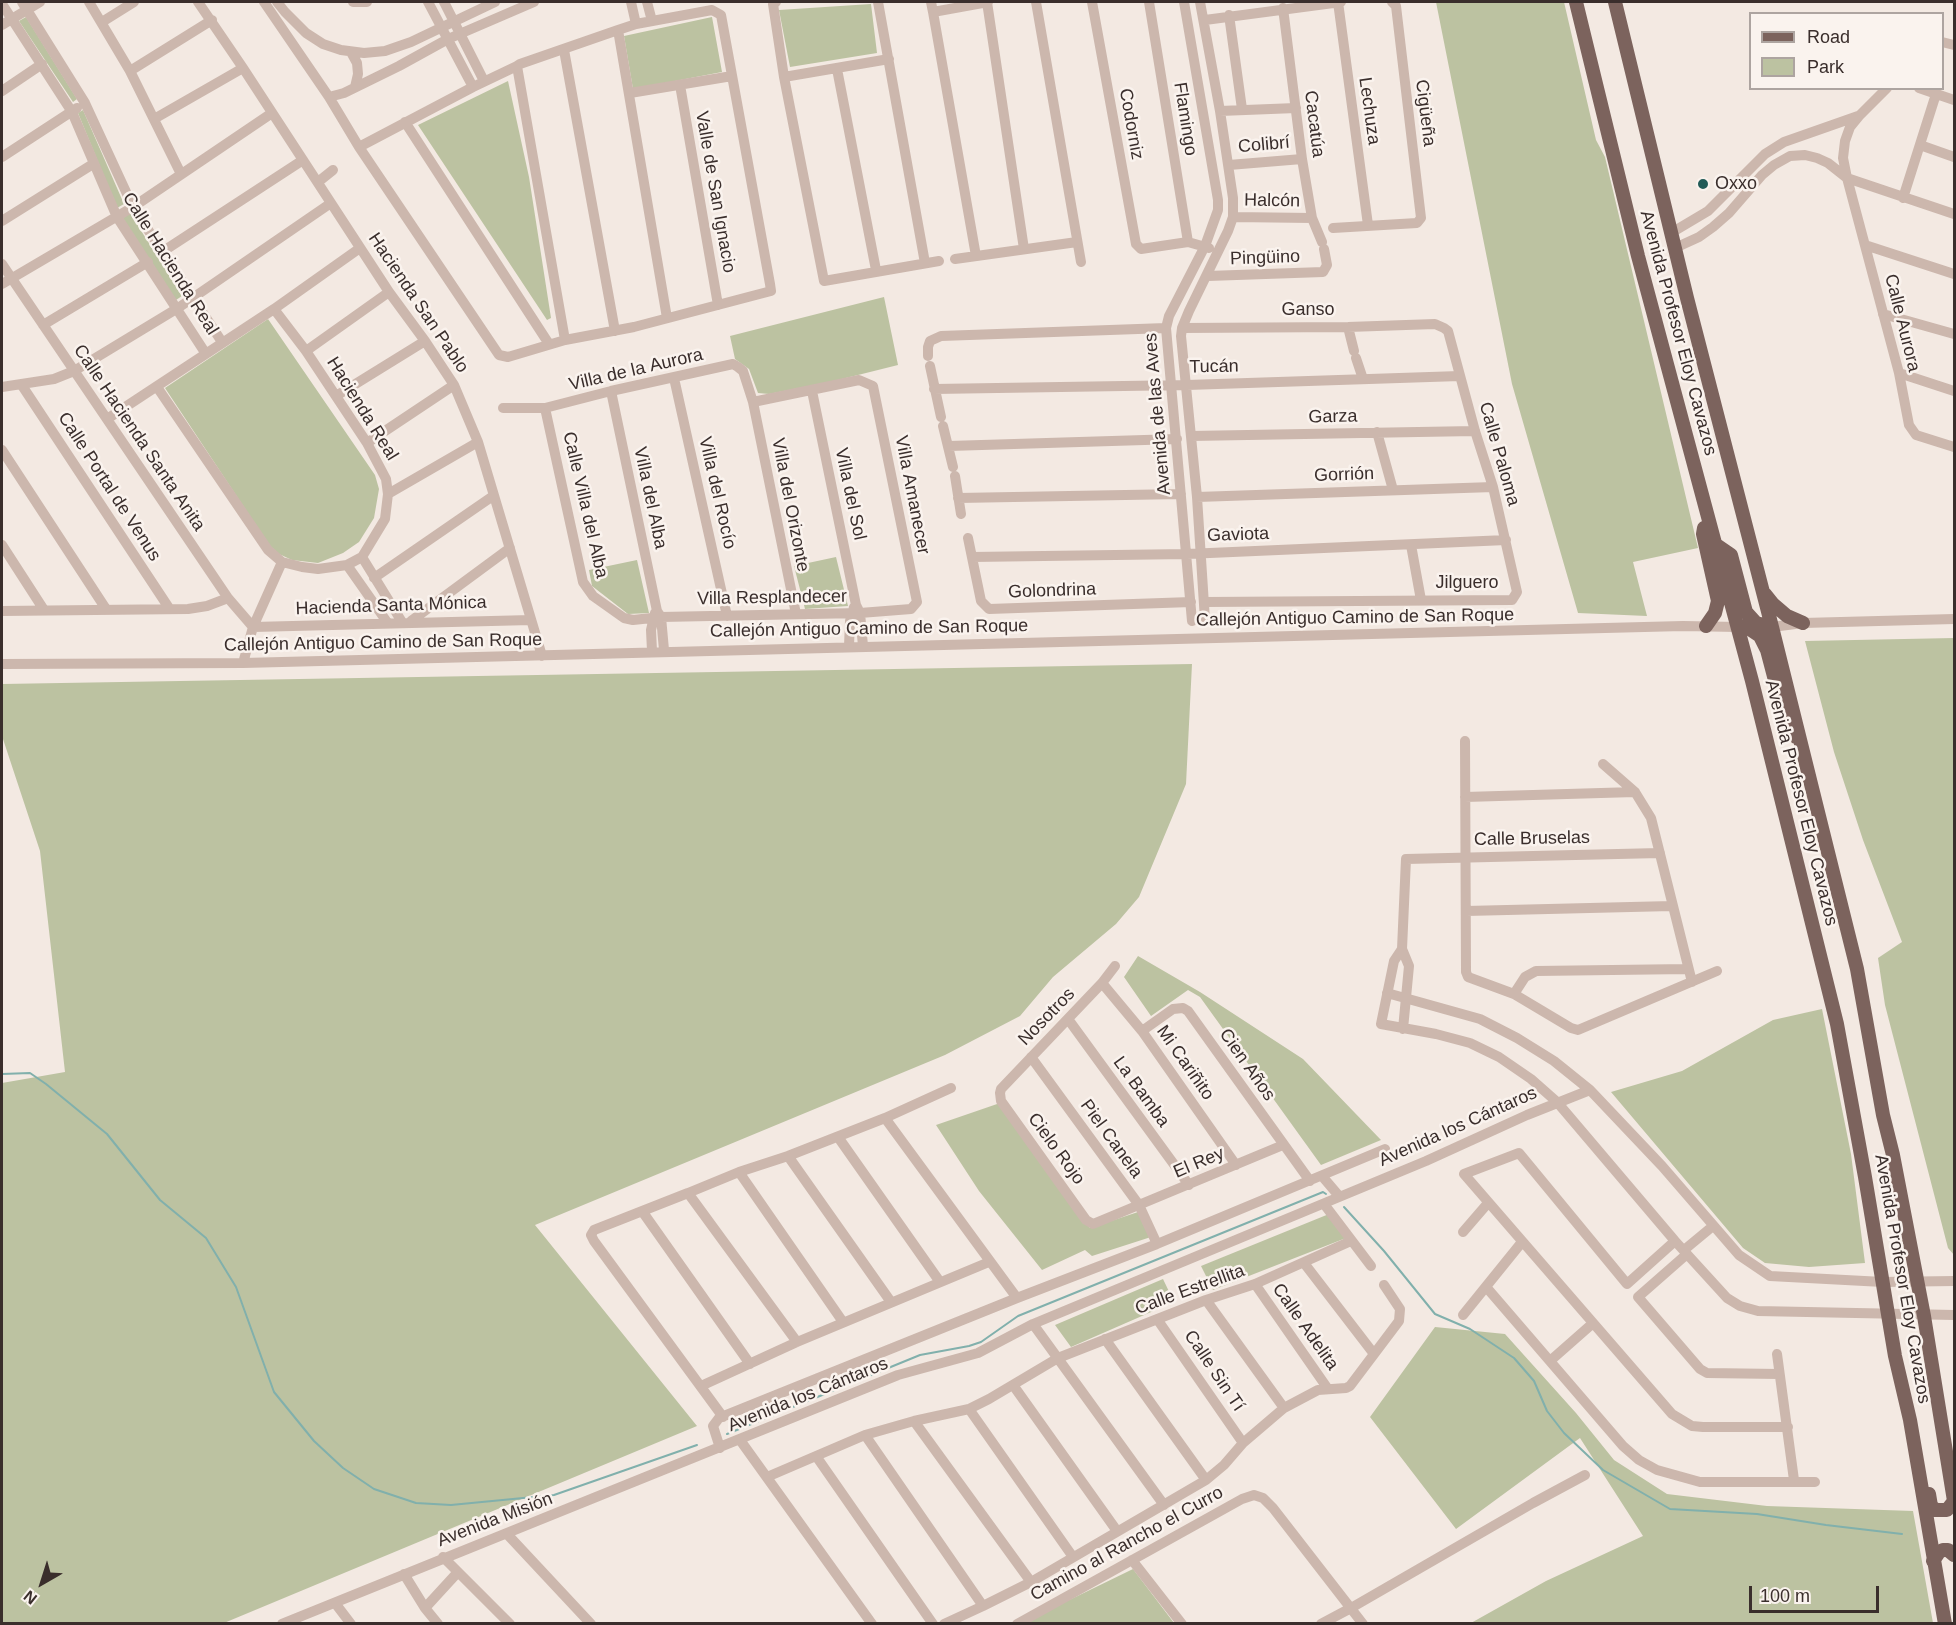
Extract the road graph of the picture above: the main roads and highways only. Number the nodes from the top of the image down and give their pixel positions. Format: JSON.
{"nodes":[{"id":1,"x":1576,"y":2,"type":"edge"},
{"id":2,"x":1615,"y":2,"type":"edge"},
{"id":3,"x":1707,"y":514,"type":"junction"},
{"id":4,"x":1715,"y":544,"type":"junction"},
{"id":5,"x":1762,"y":590,"type":"junction"},
{"id":6,"x":1803,"y":623,"type":"road end"},
{"id":7,"x":1706,"y":626,"type":"road end"},
{"id":8,"x":1738,"y":627,"type":"junction"},
{"id":9,"x":1772,"y":627,"type":"junction"},
{"id":10,"x":1760,"y":636,"type":"junction"},
{"id":11,"x":1770,"y":662,"type":"junction"},
{"id":12,"x":1750,"y":670,"type":"junction"},
{"id":13,"x":1802,"y":746,"type":"junction"},
{"id":14,"x":1915,"y":1453,"type":"junction"},
{"id":15,"x":1954,"y":1501,"type":"edge"},
{"id":16,"x":1954,"y":1555,"type":"edge"},
{"id":17,"x":1933,"y":1561,"type":"junction"},
{"id":18,"x":1945,"y":1623,"type":"edge"}],
"edges":[{"from":1,"to":3,"type":"main road","name":"Avenida Profesor Eloy Cavazos"},
{"from":2,"to":5,"type":"main road","name":"Avenida Profesor Eloy Cavazos"},
{"from":3,"to":4,"type":"main road","name":"Avenida Profesor Eloy Cavazos"},
{"from":3,"to":7,"type":"main road"},
{"from":4,"to":8,"type":"main road","name":"Avenida Profesor Eloy Cavazos"},
{"from":4,"to":9,"type":"main road"},
{"from":5,"to":6,"type":"main road"},
{"from":5,"to":9,"type":"main road","name":"Avenida Profesor Eloy Cavazos"},
{"from":8,"to":10,"type":"main road"},
{"from":8,"to":12,"type":"main road","name":"Avenida Profesor Eloy Cavazos"},
{"from":9,"to":10,"type":"main road"},
{"from":9,"to":13,"type":"main road","name":"Avenida Profesor Eloy Cavazos"},
{"from":10,"to":11,"type":"main road"},
{"from":10,"to":12,"type":"main road"},
{"from":11,"to":12,"type":"main road"},
{"from":11,"to":13,"type":"main road"},
{"from":12,"to":14,"type":"main road","name":"Avenida Profesor Eloy Cavazos"},
{"from":13,"to":15,"type":"main road","name":"Avenida Profesor Eloy Cavazos"},
{"from":14,"to":15,"type":"main road"},
{"from":14,"to":17,"type":"main road","name":"Avenida Profesor Eloy Cavazos"},
{"from":16,"to":17,"type":"main road"},
{"from":17,"to":18,"type":"main road","name":"Avenida Profesor Eloy Cavazos"}]}
